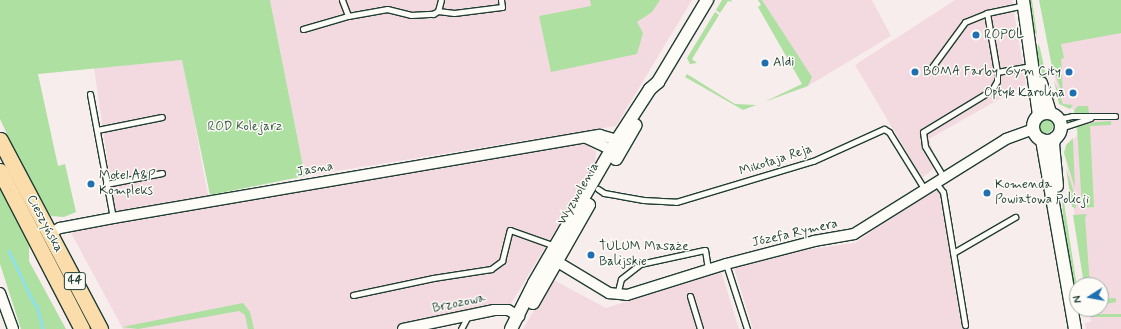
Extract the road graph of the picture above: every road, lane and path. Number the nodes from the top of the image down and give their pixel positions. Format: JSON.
{"nodes":[{"id":1,"x":342,"y":0,"type":"edge"},
{"id":2,"x":441,"y":0,"type":"edge"},
{"id":3,"x":501,"y":0,"type":"edge"},
{"id":4,"x":707,"y":0,"type":"edge"},
{"id":5,"x":1023,"y":3,"type":"edge"},
{"id":6,"x":438,"y":11,"type":"junction"},
{"id":7,"x":987,"y":13,"type":"junction"},
{"id":8,"x":348,"y":16,"type":"junction"},
{"id":9,"x":303,"y":29,"type":"dead end"},
{"id":10,"x":1034,"y":66,"type":"junction"},
{"id":11,"x":932,"y":67,"type":"dead end"},
{"id":12,"x":997,"y":72,"type":"junction"},
{"id":13,"x":90,"y":94,"type":"dead end"},
{"id":14,"x":1114,"y":116,"type":"dead end"},
{"id":15,"x":162,"y":117,"type":"dead end"},
{"id":16,"x":1090,"y":118,"type":"junction"},
{"id":17,"x":1052,"y":123,"type":"junction"},
{"id":18,"x":1033,"y":129,"type":"junction"},
{"id":19,"x":96,"y":130,"type":"junction"},
{"id":20,"x":0,"y":140,"type":"edge"},
{"id":21,"x":1042,"y":140,"type":"junction"},
{"id":22,"x":616,"y":147,"type":"junction"},
{"id":23,"x":0,"y":171,"type":"edge"},
{"id":24,"x":162,"y":173,"type":"dead end"},
{"id":25,"x":940,"y":180,"type":"junction"},
{"id":26,"x":106,"y":184,"type":"junction"},
{"id":27,"x":598,"y":189,"type":"junction"},
{"id":28,"x":925,"y":190,"type":"junction"},
{"id":29,"x":1015,"y":217,"type":"dead end"},
{"id":30,"x":113,"y":218,"type":"junction"},
{"id":31,"x":1059,"y":227,"type":"junction"},
{"id":32,"x":49,"y":234,"type":"junction"},
{"id":33,"x":556,"y":253,"type":"junction"},
{"id":34,"x":953,"y":253,"type":"junction"},
{"id":35,"x":726,"y":264,"type":"junction"},
{"id":36,"x":708,"y":269,"type":"junction"},
{"id":37,"x":0,"y":293,"type":"edge"},
{"id":38,"x":353,"y":295,"type":"dead end"},
{"id":39,"x":617,"y":295,"type":"junction"},
{"id":40,"x":690,"y":296,"type":"dead end"},
{"id":41,"x":468,"y":315,"type":"junction"},
{"id":42,"x":519,"y":316,"type":"junction"},
{"id":43,"x":965,"y":325,"type":"dead end"},
{"id":44,"x":13,"y":329,"type":"edge"},
{"id":45,"x":82,"y":329,"type":"edge"},
{"id":46,"x":100,"y":329,"type":"edge"},
{"id":47,"x":403,"y":329,"type":"edge"},
{"id":48,"x":461,"y":329,"type":"edge"},
{"id":49,"x":511,"y":329,"type":"edge"},
{"id":50,"x":700,"y":329,"type":"edge"},
{"id":51,"x":747,"y":329,"type":"edge"},
{"id":52,"x":1075,"y":329,"type":"edge"}],
"edges":[{"from":1,"to":8,"type":"lane"},
{"from":2,"to":6,"type":"lane"},
{"from":3,"to":6,"type":"lane"},
{"from":4,"to":22,"type":"street","name":"Wyzwolenia"},
{"from":5,"to":7,"type":"lane"},
{"from":5,"to":10,"type":"street"},
{"from":6,"to":8,"type":"lane"},
{"from":7,"to":11,"type":"lane"},
{"from":7,"to":12,"type":"lane"},
{"from":8,"to":9,"type":"lane"},
{"from":10,"to":12,"type":"lane"},
{"from":10,"to":17,"type":"street"},
{"from":12,"to":25,"type":"lane"},
{"from":13,"to":19,"type":"lane"},
{"from":14,"to":16,"type":"lane"},
{"from":15,"to":19,"type":"lane"},
{"from":16,"to":17,"type":"lane"},
{"from":16,"to":17,"type":"lane"},
{"from":17,"to":18,"type":"street"},
{"from":17,"to":21,"type":"street"},
{"from":17,"to":31,"type":"street"},
{"from":18,"to":21,"type":"street"},
{"from":18,"to":25,"type":"street","name":"Józefa Rymera"},
{"from":19,"to":26,"type":"lane"},
{"from":20,"to":32,"type":"main road","name":"Cieszyńska","number":"44"},
{"from":21,"to":31,"type":"street"},
{"from":22,"to":27,"type":"street","name":"Wyzwolenia"},
{"from":22,"to":30,"type":"street","name":"Jasna"},
{"from":22,"to":33,"type":"street","name":"Wyzwolenia"},
{"from":23,"to":45,"type":"main road","name":"Cieszyńska","number":"44"},
{"from":24,"to":26,"type":"lane"},
{"from":25,"to":28,"type":"street","name":"Józefa Rymera"},
{"from":25,"to":34,"type":"lane"},
{"from":26,"to":30,"type":"lane"},
{"from":27,"to":28,"type":"lane","name":"Mikołaja Reja"},
{"from":27,"to":33,"type":"street","name":"Wyzwolenia"},
{"from":28,"to":35,"type":"street","name":"Józefa Rymera"},
{"from":29,"to":34,"type":"lane"},
{"from":30,"to":32,"type":"street","name":"Jasna"},
{"from":31,"to":52,"type":"street"},
{"from":32,"to":46,"type":"main road","name":"Cieszyńska","number":"44"},
{"from":33,"to":38,"type":"lane"},
{"from":33,"to":39,"type":"street"},
{"from":33,"to":42,"type":"street","name":"Wyzwolenia"},
{"from":34,"to":43,"type":"lane"},
{"from":35,"to":36,"type":"street","name":"Józefa Rymera"},
{"from":35,"to":51,"type":"lane"},
{"from":36,"to":39,"type":"street","name":"Józefa Rymera"},
{"from":36,"to":39,"type":"lane"},
{"from":37,"to":44,"type":"street"},
{"from":40,"to":50,"type":"lane"},
{"from":41,"to":42,"type":"street","name":"Brzozowa"},
{"from":41,"to":47,"type":"street","name":"Brzozowa"},
{"from":41,"to":48,"type":"lane"},
{"from":42,"to":49,"type":"street","name":"Wyzwolenia"}]}
